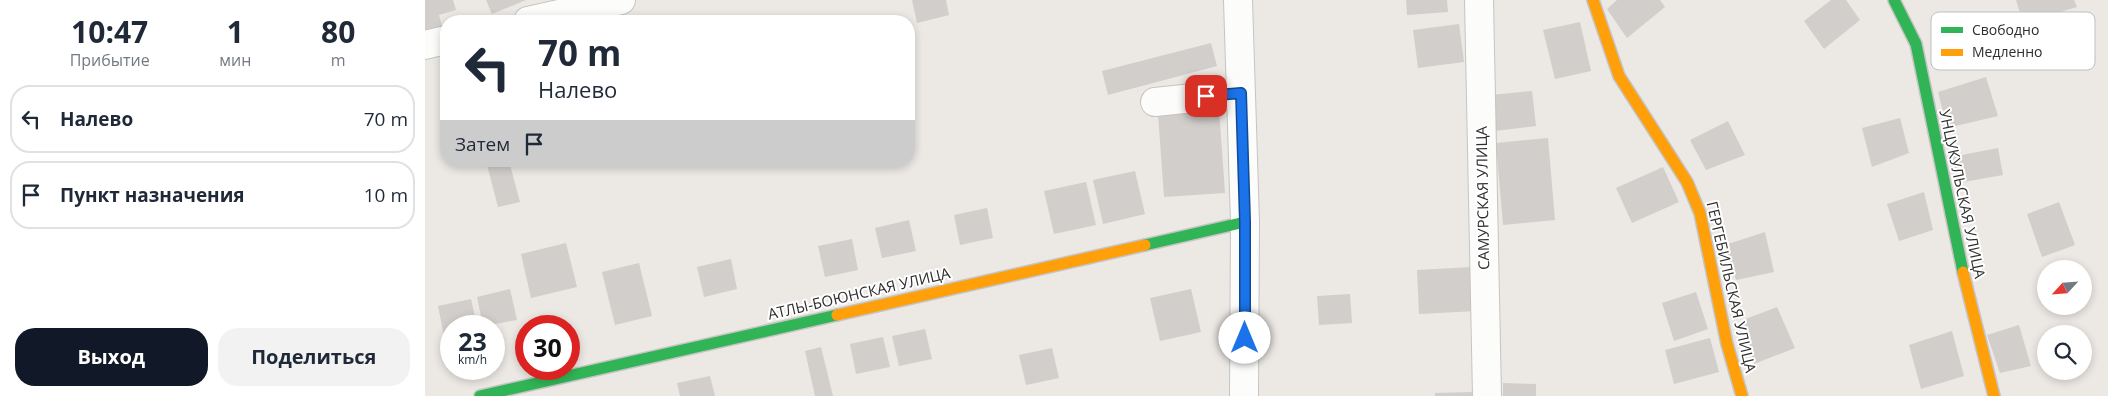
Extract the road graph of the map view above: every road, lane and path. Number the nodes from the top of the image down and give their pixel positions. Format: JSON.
{"nodes":[{"id":1,"x":621,"y":0,"type":"edge"},
{"id":2,"x":1238,"y":0,"type":"edge"},
{"id":3,"x":1479,"y":0,"type":"edge"},
{"id":4,"x":1593,"y":0,"type":"edge"},
{"id":5,"x":1894,"y":0,"type":"edge"},
{"id":6,"x":555,"y":15,"type":"edge"},
{"id":7,"x":440,"y":41,"type":"edge"},
{"id":8,"x":425,"y":45,"type":"edge"},
{"id":9,"x":1241,"y":93,"type":"junction"},
{"id":10,"x":1155,"y":102,"type":"dead end"},
{"id":11,"x":1245,"y":222,"type":"junction"},
{"id":12,"x":480,"y":396,"type":"edge"},
{"id":13,"x":1244,"y":396,"type":"edge"},
{"id":14,"x":1487,"y":396,"type":"edge"},
{"id":15,"x":1742,"y":396,"type":"edge"},
{"id":16,"x":1993,"y":396,"type":"edge"}],
"edges":[{"from":1,"to":6,"type":"street"},
{"from":2,"to":9,"type":"street"},
{"from":3,"to":14,"type":"street","name":"САМУРСКАЯ УЛИЦА"},
{"from":4,"to":15,"type":"street","name":"ГЕРГЕБИЛЬСКАЯ УЛИЦА"},
{"from":5,"to":16,"type":"street","name":"УНЦУКУЛЬСКАЯ УЛИЦА"},
{"from":7,"to":8,"type":"street"},
{"from":9,"to":10,"type":"street"},
{"from":9,"to":11,"type":"street"},
{"from":11,"to":12,"type":"street","name":"АТЛЫ-БОЮНСКАЯ УЛИЦА"},
{"from":11,"to":13,"type":"street"}]}
